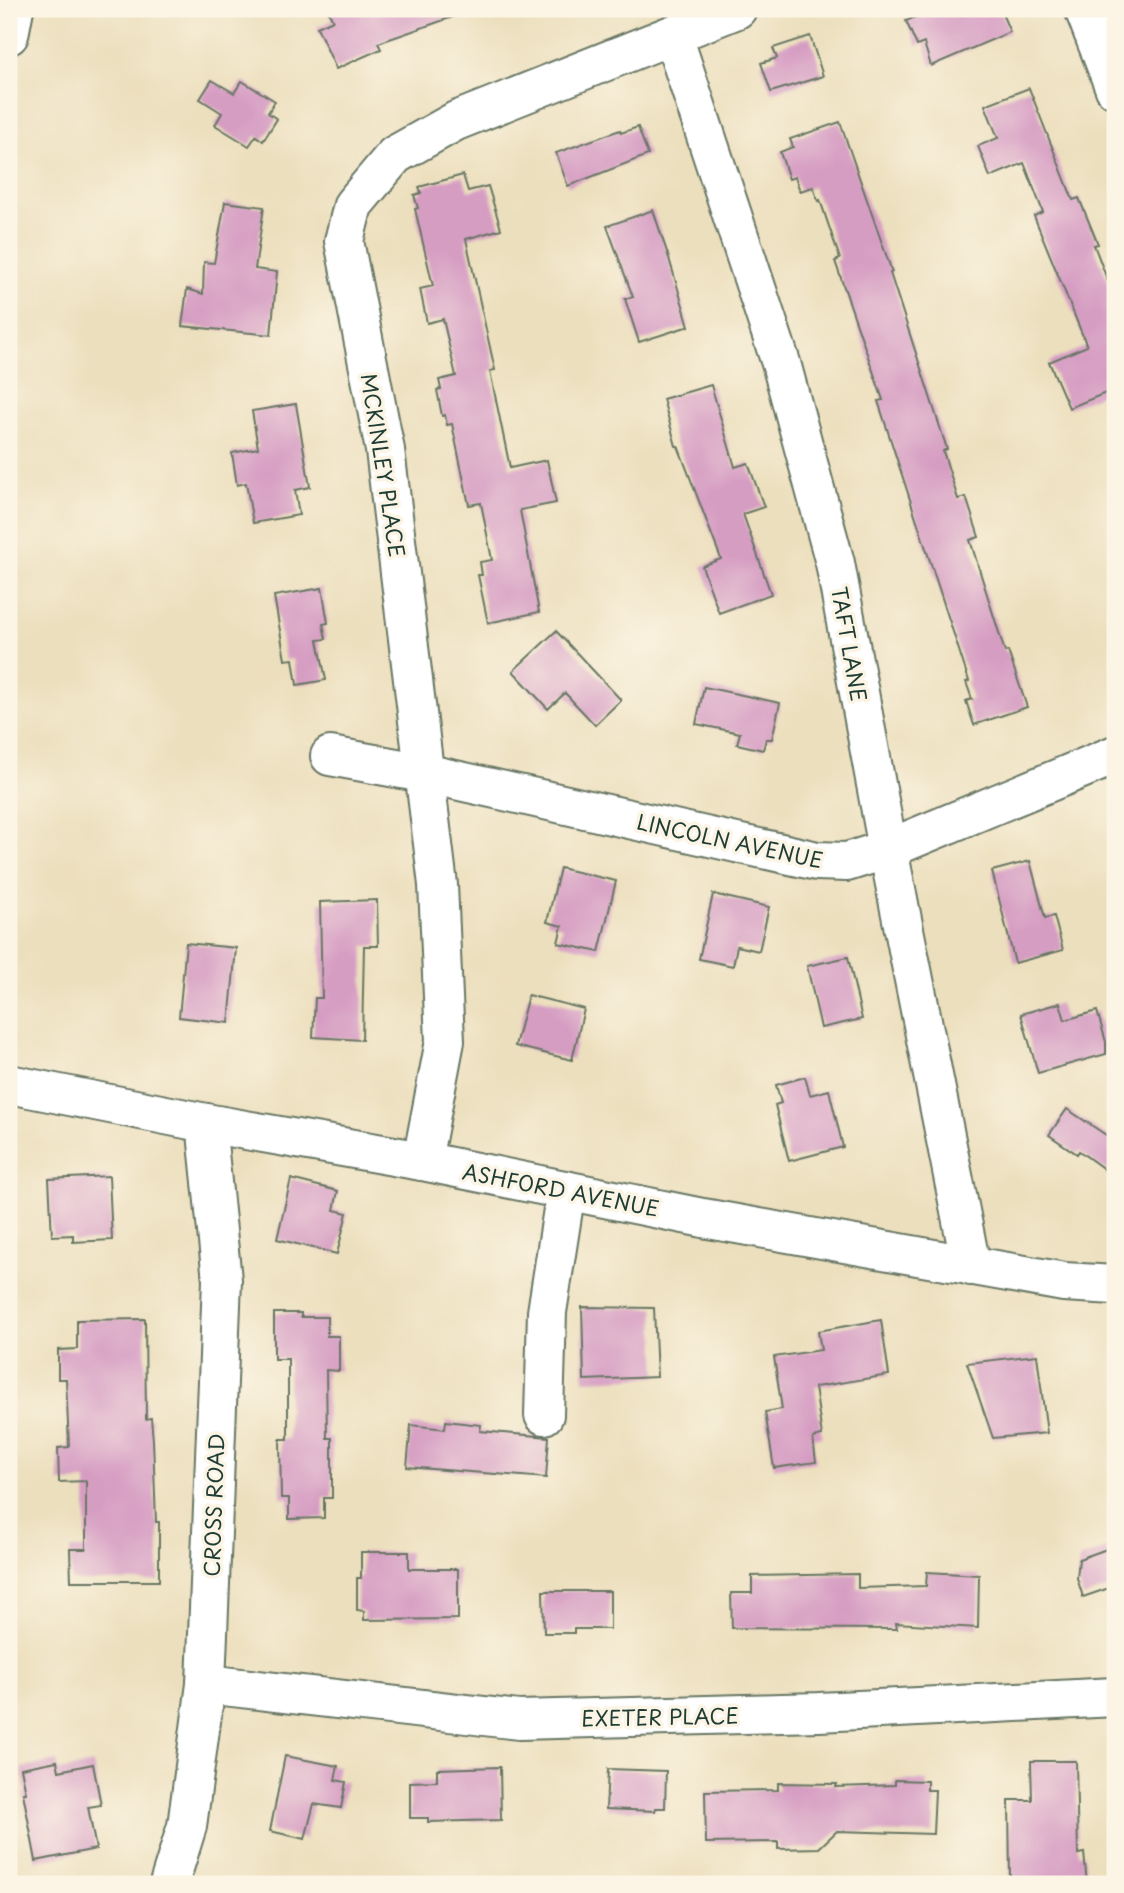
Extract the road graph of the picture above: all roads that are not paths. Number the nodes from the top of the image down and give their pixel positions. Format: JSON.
{"nodes":[{"id":1,"x":14,"y":9,"type":"edge"},
{"id":2,"x":737,"y":9,"type":"edge"},
{"id":3,"x":1084,"y":9,"type":"edge"},
{"id":4,"x":9,"y":35,"type":"edge"},
{"id":5,"x":673,"y":36,"type":"junction"},
{"id":6,"x":1115,"y":89,"type":"edge"},
{"id":7,"x":1115,"y":755,"type":"edge"},
{"id":8,"x":330,"y":756,"type":"dead end"},
{"id":9,"x":424,"y":773,"type":"junction"},
{"id":10,"x":888,"y":849,"type":"junction"},
{"id":11,"x":9,"y":1084,"type":"edge"},
{"id":12,"x":206,"y":1123,"type":"junction"},
{"id":13,"x":422,"y":1161,"type":"junction"},
{"id":14,"x":566,"y":1191,"type":"junction"},
{"id":15,"x":971,"y":1266,"type":"junction"},
{"id":16,"x":1115,"y":1285,"type":"edge"},
{"id":17,"x":544,"y":1415,"type":"dead end"},
{"id":18,"x":206,"y":1684,"type":"junction"},
{"id":19,"x":1115,"y":1697,"type":"edge"},
{"id":20,"x":169,"y":1884,"type":"edge"}],
"edges":[{"from":1,"to":4,"type":"street"},
{"from":2,"to":5,"type":"street","name":"MCKINLEY PLACE"},
{"from":3,"to":6,"type":"street"},
{"from":5,"to":9,"type":"street","name":"MCKINLEY PLACE"},
{"from":5,"to":10,"type":"street","name":"TAFT LANE"},
{"from":7,"to":10,"type":"street","name":"LINCOLN AVENUE"},
{"from":8,"to":9,"type":"street","name":"LINCOLN AVENUE"},
{"from":9,"to":10,"type":"street","name":"LINCOLN AVENUE"},
{"from":9,"to":13,"type":"street","name":"MCKINLEY PLACE"},
{"from":10,"to":15,"type":"street","name":"TAFT LANE"},
{"from":11,"to":12,"type":"street","name":"ASHFORD AVENUE"},
{"from":12,"to":13,"type":"street","name":"ASHFORD AVENUE"},
{"from":12,"to":18,"type":"street","name":"CROSS ROAD"},
{"from":13,"to":14,"type":"street","name":"ASHFORD AVENUE"},
{"from":14,"to":15,"type":"street","name":"ASHFORD AVENUE"},
{"from":14,"to":17,"type":"street"},
{"from":15,"to":16,"type":"street","name":"ASHFORD AVENUE"},
{"from":18,"to":19,"type":"street","name":"EXETER PLACE"},
{"from":18,"to":20,"type":"street","name":"CROSS ROAD"}]}
